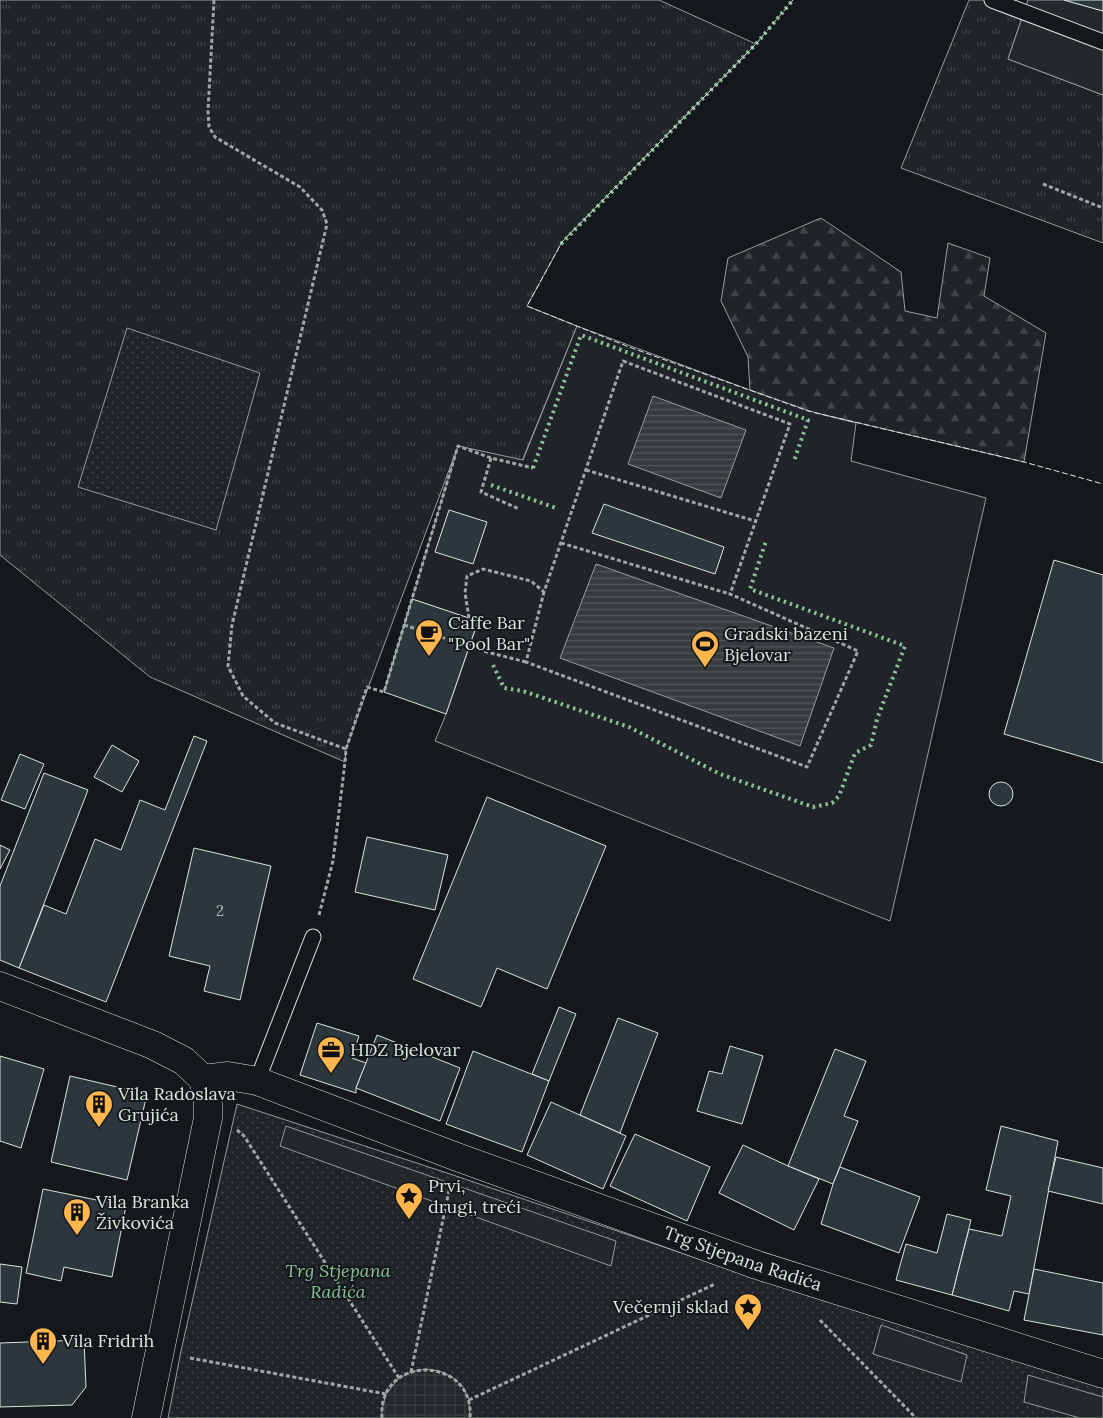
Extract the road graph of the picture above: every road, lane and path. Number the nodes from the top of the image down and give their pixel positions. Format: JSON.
{"nodes":[{"id":1,"x":214,"y":0,"type":"edge"},
{"id":2,"x":992,"y":0,"type":"edge"},
{"id":3,"x":1103,"y":42,"type":"edge"},
{"id":4,"x":1043,"y":184,"type":"dead end"},
{"id":5,"x":1103,"y":208,"type":"edge"},
{"id":6,"x":491,"y":458,"type":"junction"},
{"id":7,"x":533,"y":468,"type":"dead end"},
{"id":8,"x":586,"y":470,"type":"junction"},
{"id":9,"x":519,"y":509,"type":"dead end"},
{"id":10,"x":755,"y":521,"type":"junction"},
{"id":11,"x":561,"y":543,"type":"junction"},
{"id":12,"x":544,"y":592,"type":"junction"},
{"id":13,"x":730,"y":594,"type":"junction"},
{"id":14,"x":469,"y":618,"type":"dead end"},
{"id":15,"x":404,"y":625,"type":"junction"},
{"id":16,"x":526,"y":662,"type":"junction"},
{"id":17,"x":346,"y":749,"type":"junction"},
{"id":18,"x":313,"y":938,"type":"joint"},
{"id":19,"x":0,"y":986,"type":"edge"},
{"id":20,"x":203,"y":1079,"type":"junction"},
{"id":21,"x":257,"y":1080,"type":"junction"},
{"id":22,"x":208,"y":1118,"type":"junction"},
{"id":23,"x":457,"y":1157,"type":"junction"},
{"id":24,"x":757,"y":1265,"type":"junction"},
{"id":25,"x":819,"y":1319,"type":"dead end"},
{"id":26,"x":160,"y":1352,"type":"junction"},
{"id":27,"x":411,"y":1372,"type":"junction"},
{"id":28,"x":1103,"y":1374,"type":"edge"},
{"id":29,"x":399,"y":1378,"type":"junction"},
{"id":30,"x":386,"y":1394,"type":"junction"},
{"id":31,"x":469,"y":1400,"type":"junction"},
{"id":32,"x":146,"y":1418,"type":"edge"},
{"id":33,"x":382,"y":1418,"type":"edge"},
{"id":34,"x":470,"y":1418,"type":"edge"},
{"id":35,"x":916,"y":1418,"type":"edge"}],
"edges":[{"from":1,"to":17,"type":"path"},
{"from":2,"to":3,"type":"lane"},
{"from":4,"to":5,"type":"path"},
{"from":6,"to":7,"type":"path"},
{"from":6,"to":9,"type":"path"},
{"from":6,"to":15,"type":"path"},
{"from":8,"to":10,"type":"path"},
{"from":8,"to":10,"type":"path"},
{"from":8,"to":11,"type":"path"},
{"from":10,"to":13,"type":"path"},
{"from":11,"to":12,"type":"path"},
{"from":11,"to":13,"type":"path"},
{"from":12,"to":14,"type":"path"},
{"from":12,"to":16,"type":"path"},
{"from":13,"to":16,"type":"path"},
{"from":15,"to":16,"type":"path"},
{"from":15,"to":17,"type":"path"},
{"from":17,"to":18,"type":"path"},
{"from":18,"to":21,"type":"lane"},
{"from":19,"to":20,"type":"street"},
{"from":20,"to":21,"type":"street","name":"Trg Stjepana Radića"},
{"from":20,"to":22,"type":"street"},
{"from":21,"to":23,"type":"street","name":"Trg Stjepana Radića"},
{"from":22,"to":26,"type":"street"},
{"from":22,"to":29,"type":"path"},
{"from":23,"to":24,"type":"street","name":"Trg Stjepana Radića"},
{"from":23,"to":27,"type":"path"},
{"from":24,"to":28,"type":"street","name":"Trg Stjepana Radića"},
{"from":24,"to":31,"type":"path"},
{"from":25,"to":35,"type":"path"},
{"from":26,"to":30,"type":"path"},
{"from":26,"to":32,"type":"street"},
{"from":27,"to":29,"type":"path"},
{"from":27,"to":31,"type":"path"},
{"from":29,"to":30,"type":"path"},
{"from":30,"to":33,"type":"path"},
{"from":31,"to":34,"type":"path"}]}
